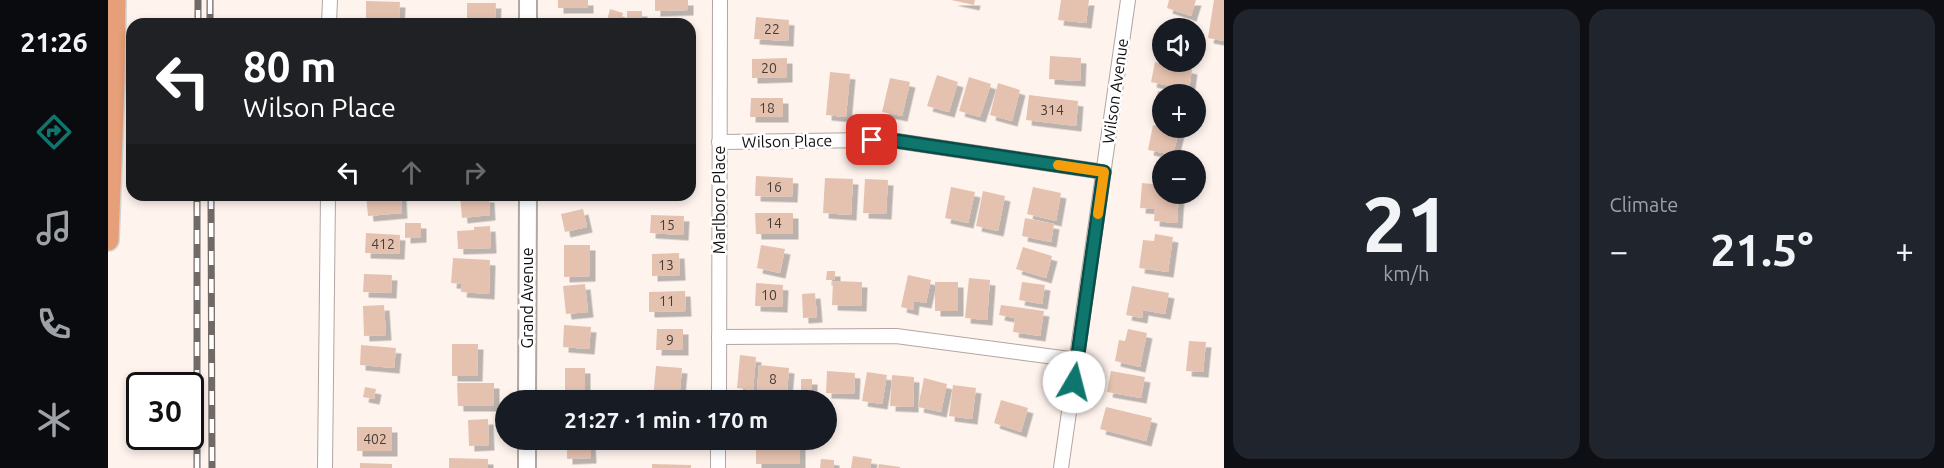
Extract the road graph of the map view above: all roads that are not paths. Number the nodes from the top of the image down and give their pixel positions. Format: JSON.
{"nodes":[{"id":1,"x":115,"y":0,"type":"edge"},
{"id":2,"x":330,"y":0,"type":"edge"},
{"id":3,"x":528,"y":0,"type":"edge"},
{"id":4,"x":720,"y":0,"type":"edge"},
{"id":5,"x":1128,"y":0,"type":"edge"},
{"id":6,"x":329,"y":18,"type":"edge"},
{"id":7,"x":528,"y":18,"type":"edge"},
{"id":8,"x":719,"y":142,"type":"junction"},
{"id":9,"x":1104,"y":172,"type":"junction"},
{"id":10,"x":328,"y":201,"type":"edge"},
{"id":11,"x":528,"y":201,"type":"edge"},
{"id":12,"x":108,"y":240,"type":"edge"},
{"id":13,"x":719,"y":337,"type":"junction"},
{"id":14,"x":1077,"y":360,"type":"junction"},
{"id":15,"x":527,"y":390,"type":"edge"},
{"id":16,"x":718,"y":390,"type":"edge"},
{"id":17,"x":527,"y":450,"type":"edge"},
{"id":18,"x":718,"y":450,"type":"edge"},
{"id":19,"x":325,"y":468,"type":"edge"},
{"id":20,"x":527,"y":468,"type":"edge"},
{"id":21,"x":718,"y":468,"type":"edge"},
{"id":22,"x":1061,"y":468,"type":"edge"}],
"edges":[{"from":1,"to":12,"type":"highway"},
{"from":2,"to":6,"type":"street"},
{"from":3,"to":7,"type":"street"},
{"from":4,"to":8,"type":"street","name":"Marlboro Place"},
{"from":5,"to":9,"type":"street","name":"Wilson Avenue"},
{"from":8,"to":9,"type":"street","name":"Wilson Place"},
{"from":8,"to":13,"type":"street","name":"Marlboro Place"},
{"from":9,"to":14,"type":"street","name":"Wilson Avenue"},
{"from":10,"to":19,"type":"street"},
{"from":11,"to":15,"type":"street","name":"Grand Avenue"},
{"from":13,"to":14,"type":"street"},
{"from":13,"to":16,"type":"street","name":"Marlboro Place"},
{"from":14,"to":22,"type":"street","name":"Wilson Avenue"},
{"from":17,"to":20,"type":"street"},
{"from":18,"to":21,"type":"street"}]}
